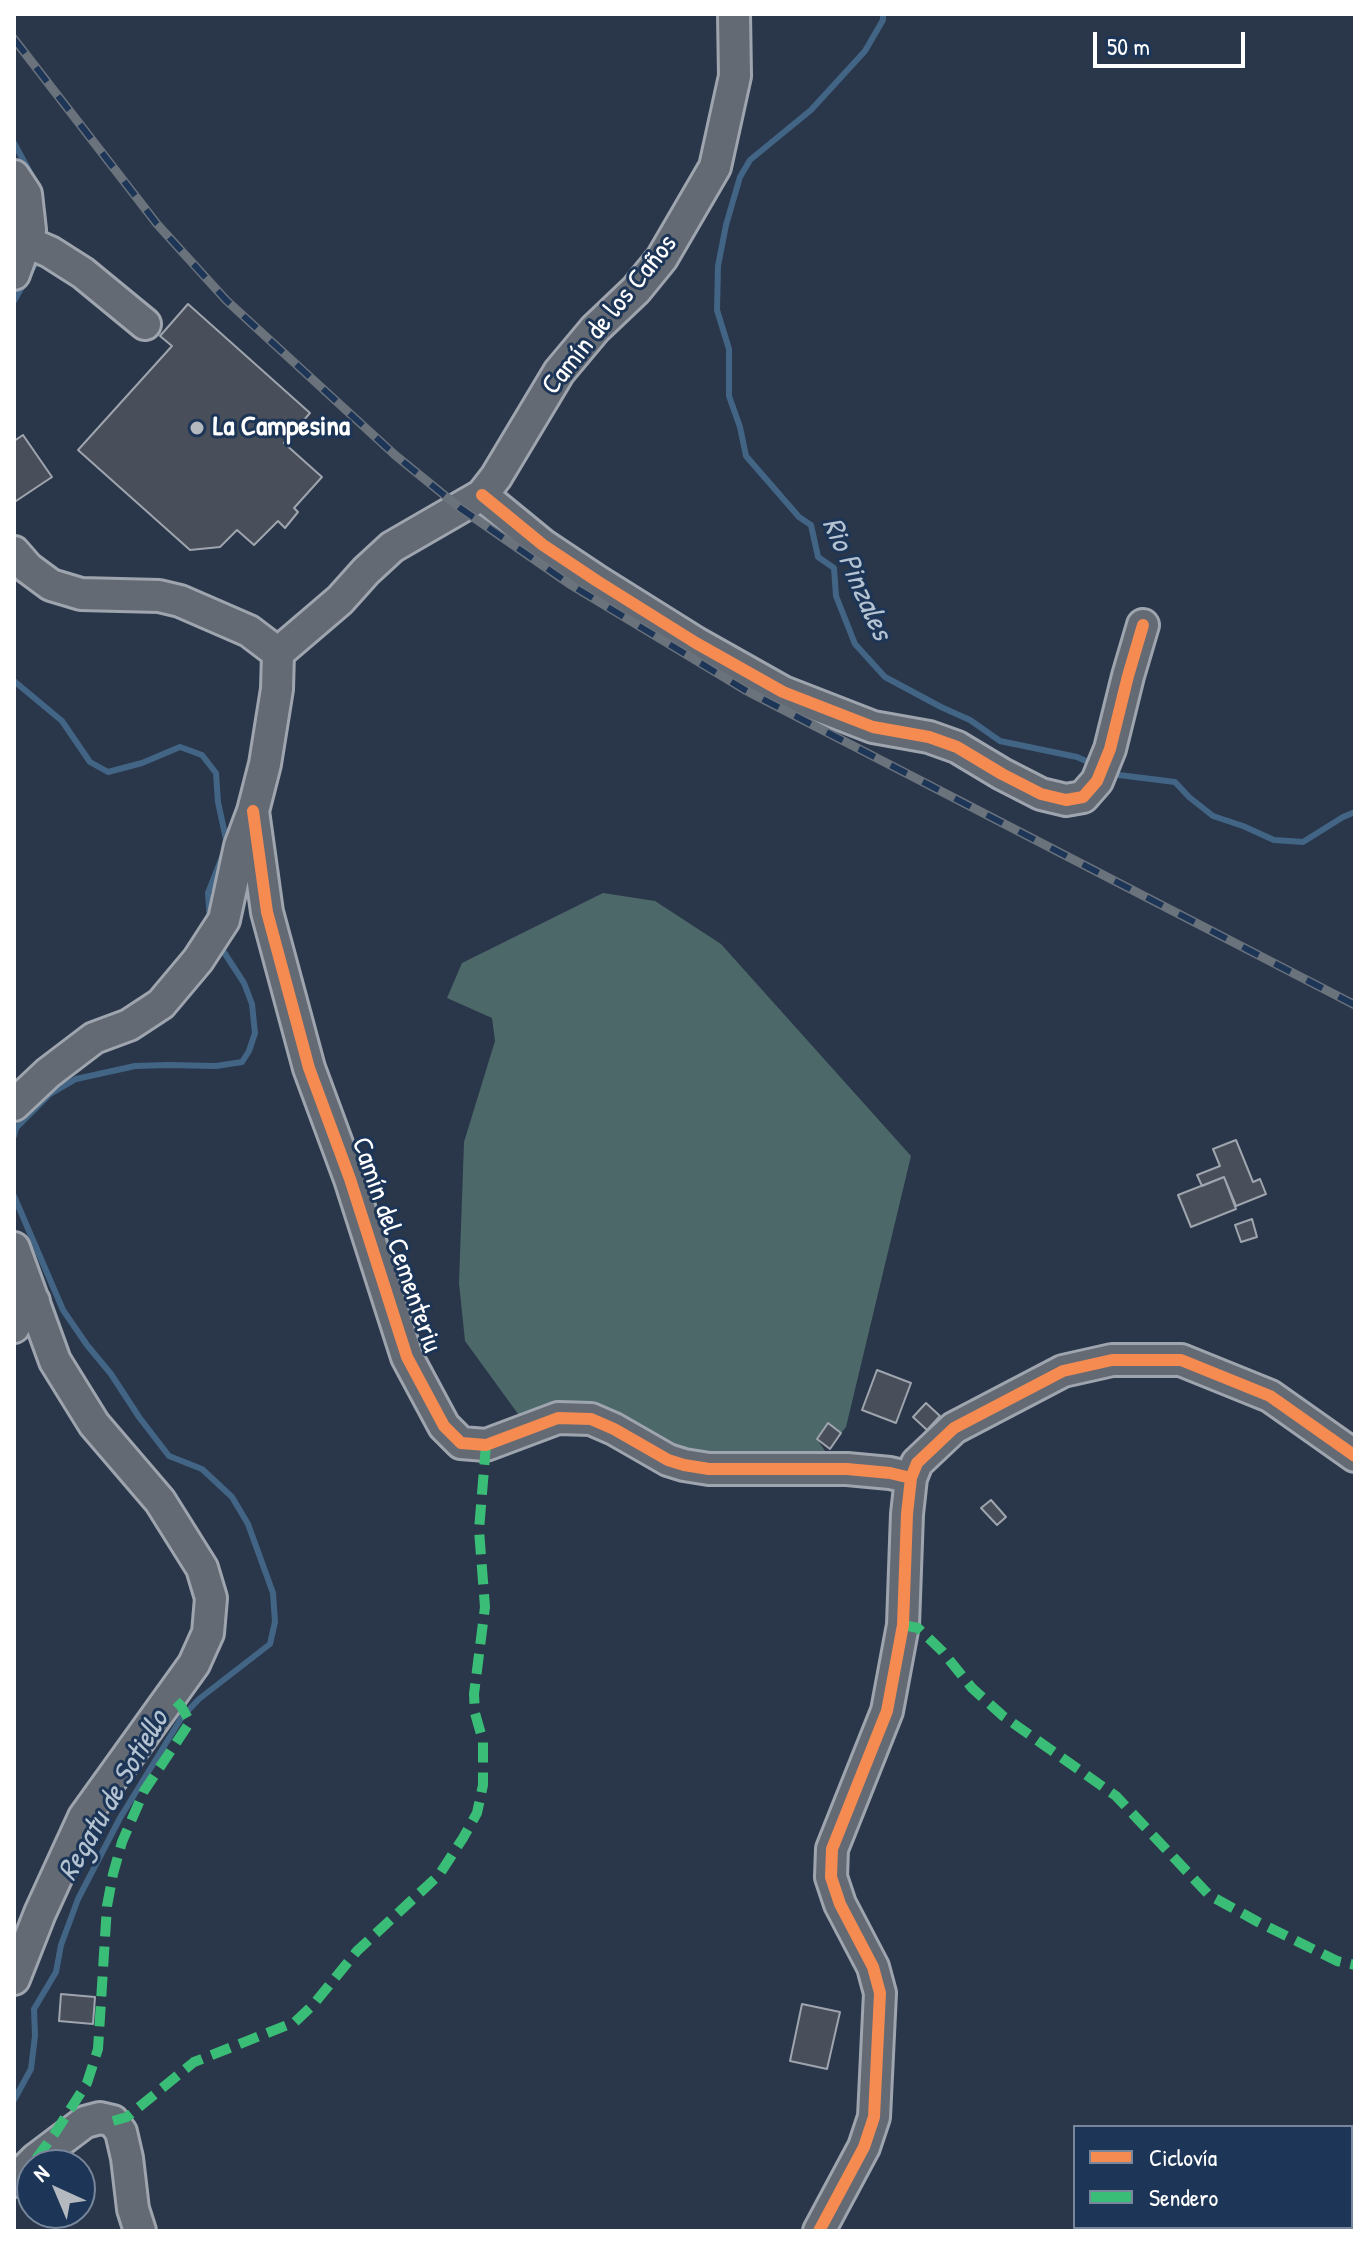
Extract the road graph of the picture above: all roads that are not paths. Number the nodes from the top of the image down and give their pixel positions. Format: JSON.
{"nodes":[{"id":1,"x":734,"y":14,"type":"edge"},
{"id":2,"x":14,"y":176,"type":"edge"},
{"id":3,"x":27,"y":242,"type":"junction"},
{"id":4,"x":14,"y":274,"type":"edge"},
{"id":5,"x":145,"y":324,"type":"dead end"},
{"id":6,"x":482,"y":495,"type":"junction"},
{"id":7,"x":14,"y":552,"type":"edge"},
{"id":8,"x":1143,"y":625,"type":"dead end"},
{"id":9,"x":278,"y":653,"type":"junction"},
{"id":10,"x":253,"y":811,"type":"junction"},
{"id":11,"x":14,"y":1105,"type":"edge"},
{"id":12,"x":14,"y":1248,"type":"edge"},
{"id":13,"x":34,"y":1301,"type":"junction"},
{"id":14,"x":14,"y":1327,"type":"edge"},
{"id":15,"x":1355,"y":1456,"type":"edge"},
{"id":16,"x":911,"y":1478,"type":"junction"},
{"id":17,"x":14,"y":1979,"type":"edge"},
{"id":18,"x":14,"y":2181,"type":"edge"},
{"id":19,"x":140,"y":2231,"type":"edge"},
{"id":20,"x":819,"y":2231,"type":"edge"}],
"edges":[{"from":1,"to":6,"type":"street","name":"Camín de los Caños"},
{"from":2,"to":3,"type":"street"},
{"from":3,"to":4,"type":"street"},
{"from":3,"to":5,"type":"street"},
{"from":6,"to":8,"type":"street"},
{"from":6,"to":9,"type":"street","name":"Camín de los Caños"},
{"from":7,"to":9,"type":"street"},
{"from":9,"to":10,"type":"street"},
{"from":10,"to":11,"type":"street"},
{"from":10,"to":16,"type":"street","name":"Camín del Cementeriu"},
{"from":12,"to":13,"type":"street"},
{"from":13,"to":14,"type":"street"},
{"from":13,"to":17,"type":"street"},
{"from":15,"to":16,"type":"street"},
{"from":16,"to":20,"type":"street"},
{"from":18,"to":19,"type":"street"}]}
